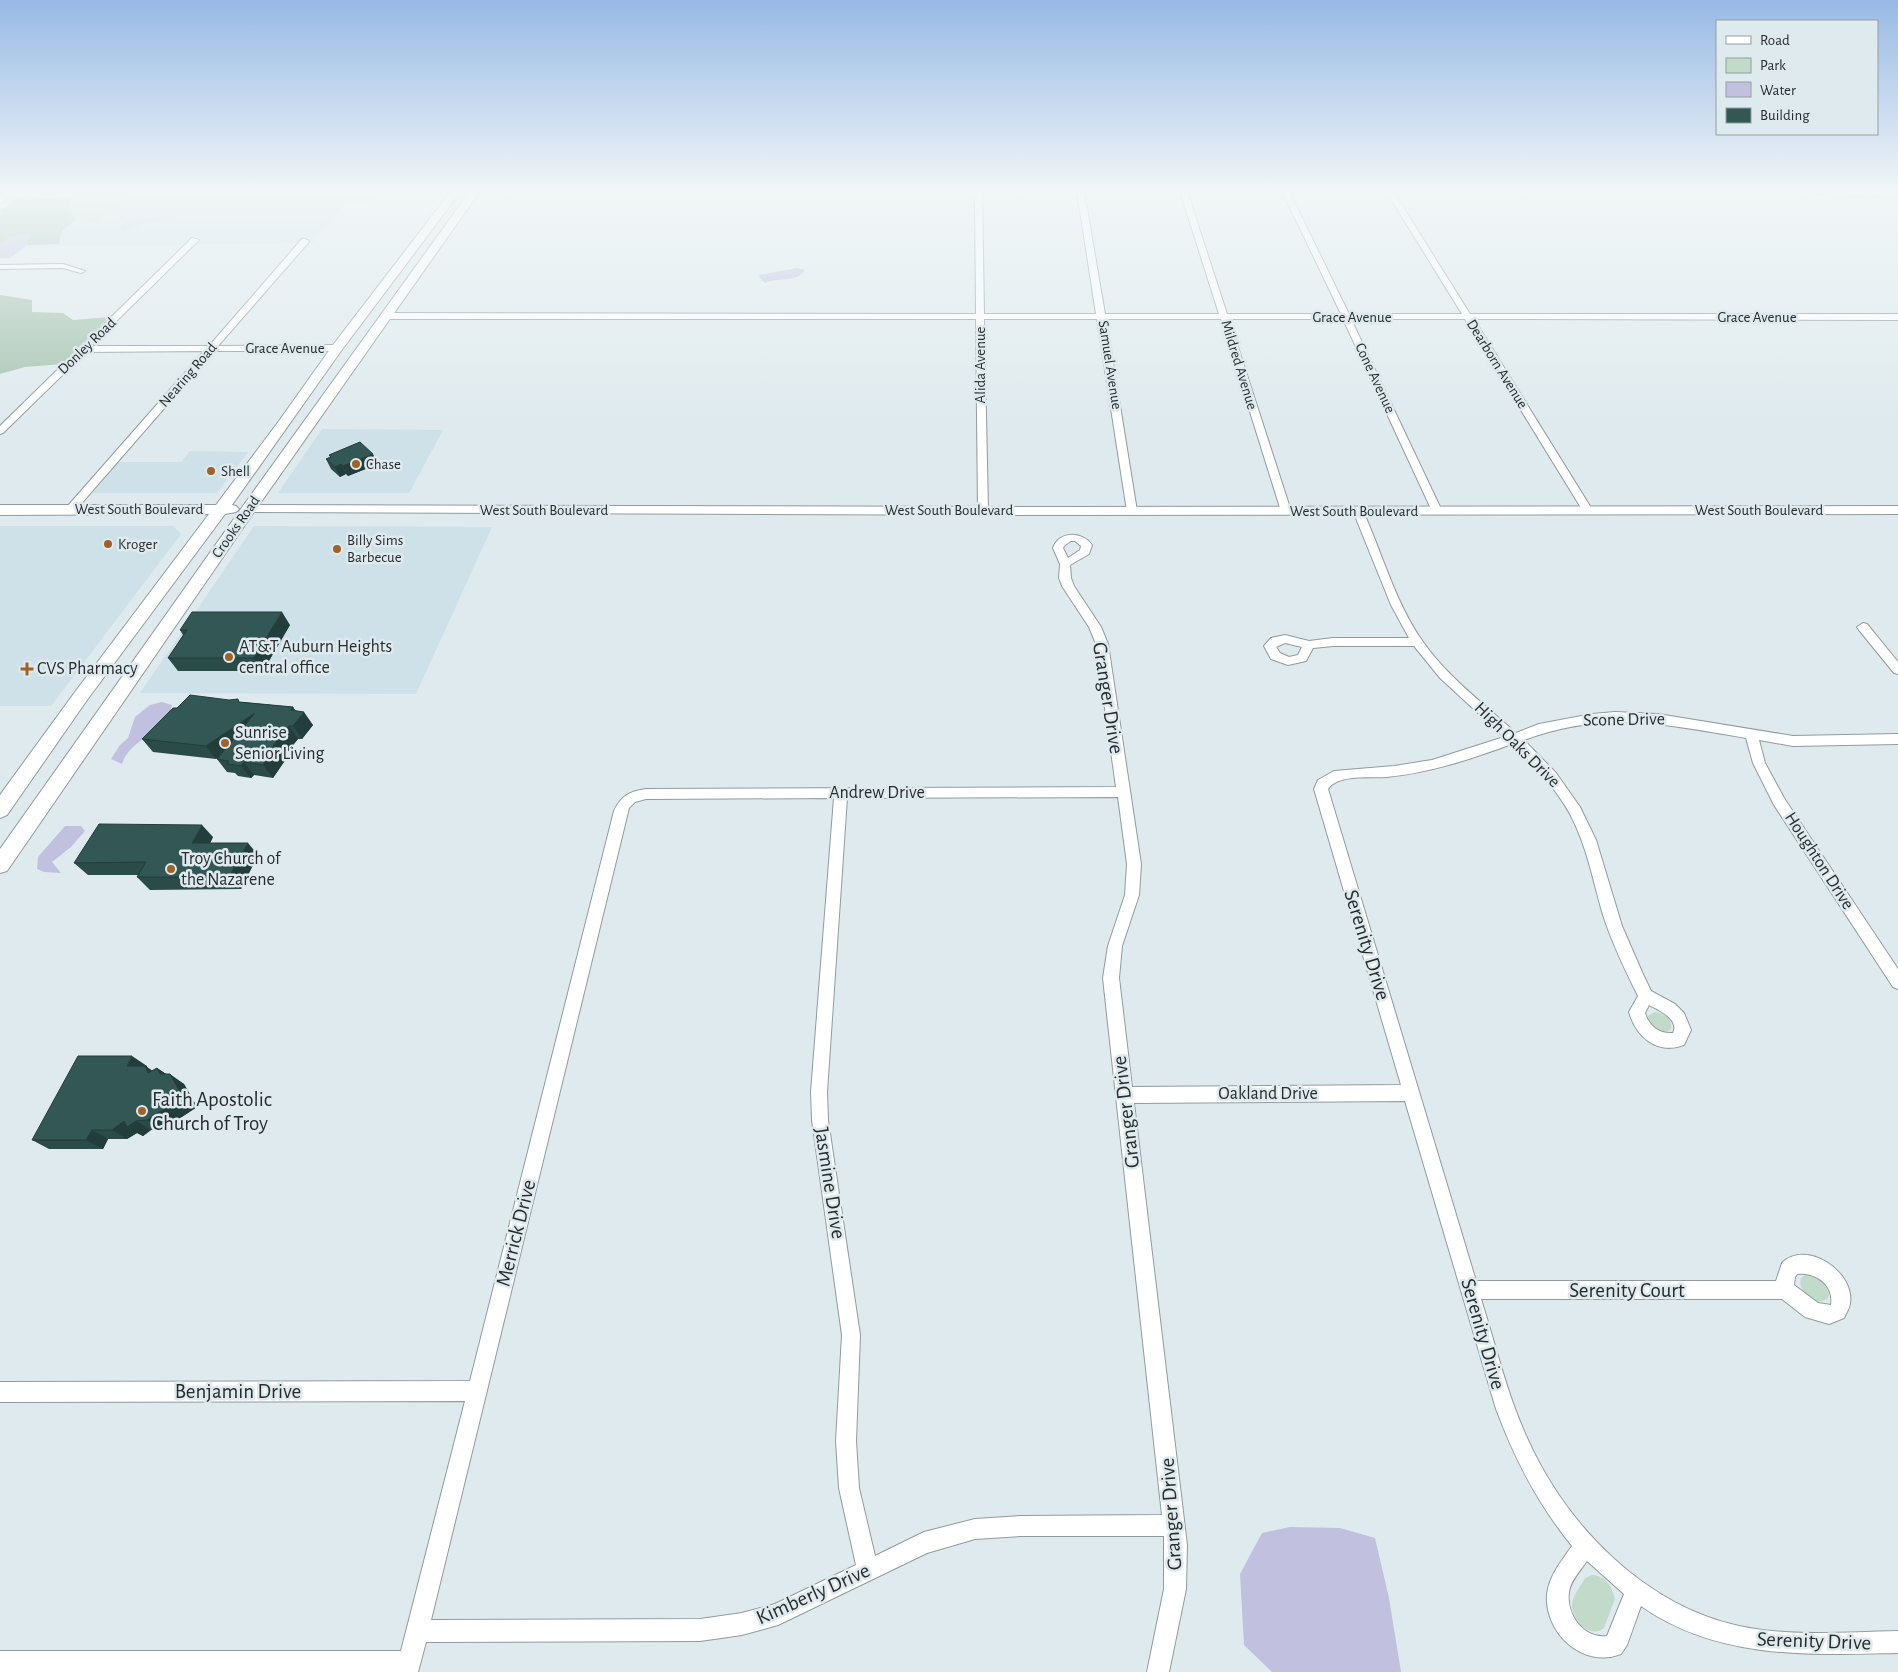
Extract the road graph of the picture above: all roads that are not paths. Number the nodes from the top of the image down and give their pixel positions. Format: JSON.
{"nodes":[{"id":1,"x":74,"y":269,"type":"edge"},
{"id":2,"x":165,"y":269,"type":"edge"},
{"id":3,"x":281,"y":269,"type":"edge"},
{"id":4,"x":396,"y":269,"type":"edge"},
{"id":5,"x":419,"y":269,"type":"edge"},
{"id":6,"x":979,"y":269,"type":"edge"},
{"id":7,"x":1094,"y":269,"type":"edge"},
{"id":8,"x":1209,"y":269,"type":"edge"},
{"id":9,"x":1324,"y":269,"type":"edge"},
{"id":10,"x":1438,"y":269,"type":"edge"},
{"id":11,"x":81,"y":271,"type":"dead end"},
{"id":12,"x":362,"y":314,"type":"junction"},
{"id":13,"x":386,"y":316,"type":"junction"},
{"id":14,"x":980,"y":317,"type":"junction"},
{"id":15,"x":1102,"y":317,"type":"junction"},
{"id":16,"x":1224,"y":317,"type":"junction"},
{"id":17,"x":1347,"y":317,"type":"junction"},
{"id":18,"x":1468,"y":317,"type":"junction"},
{"id":19,"x":1898,"y":317,"type":"edge"},
{"id":20,"x":337,"y":348,"type":"junction"},
{"id":21,"x":84,"y":349,"type":"junction"},
{"id":22,"x":211,"y":349,"type":"junction"},
{"id":23,"x":362,"y":350,"type":"junction"},
{"id":24,"x":0,"y":431,"type":"edge"},
{"id":25,"x":248,"y":473,"type":"junction"},
{"id":26,"x":270,"y":478,"type":"junction"},
{"id":27,"x":221,"y":509,"type":"junction"},
{"id":28,"x":0,"y":510,"type":"edge"},
{"id":29,"x":70,"y":510,"type":"junction"},
{"id":30,"x":248,"y":510,"type":"junction"},
{"id":31,"x":983,"y":510,"type":"junction"},
{"id":32,"x":1132,"y":510,"type":"junction"},
{"id":33,"x":1898,"y":510,"type":"edge"},
{"id":34,"x":1286,"y":511,"type":"junction"},
{"id":35,"x":1358,"y":511,"type":"junction"},
{"id":36,"x":1436,"y":511,"type":"junction"},
{"id":37,"x":1588,"y":511,"type":"junction"},
{"id":38,"x":197,"y":542,"type":"junction"},
{"id":39,"x":222,"y":547,"type":"junction"},
{"id":40,"x":1065,"y":564,"type":"dead end"},
{"id":41,"x":1863,"y":627,"type":"dead end"},
{"id":42,"x":1416,"y":642,"type":"junction"},
{"id":43,"x":1309,"y":645,"type":"dead end"},
{"id":44,"x":1898,"y":670,"type":"edge"},
{"id":45,"x":58,"y":728,"type":"junction"},
{"id":46,"x":1751,"y":734,"type":"junction"},
{"id":47,"x":89,"y":737,"type":"junction"},
{"id":48,"x":1513,"y":738,"type":"junction"},
{"id":49,"x":1898,"y":739,"type":"edge"},
{"id":50,"x":1327,"y":780,"type":"joint"},
{"id":51,"x":1123,"y":792,"type":"junction"},
{"id":52,"x":842,"y":793,"type":"junction"},
{"id":53,"x":631,"y":797,"type":"joint"},
{"id":54,"x":0,"y":810,"type":"edge"},
{"id":55,"x":0,"y":865,"type":"edge"},
{"id":56,"x":1898,"y":982,"type":"edge"},
{"id":57,"x":1646,"y":996,"type":"dead end"},
{"id":58,"x":1412,"y":1093,"type":"junction"},
{"id":59,"x":1124,"y":1095,"type":"junction"},
{"id":60,"x":1470,"y":1290,"type":"junction"},
{"id":61,"x":1785,"y":1290,"type":"dead end"},
{"id":62,"x":476,"y":1391,"type":"junction"},
{"id":63,"x":0,"y":1392,"type":"edge"},
{"id":64,"x":1174,"y":1525,"type":"junction"},
{"id":65,"x":1585,"y":1545,"type":"junction"},
{"id":66,"x":868,"y":1570,"type":"junction"},
{"id":67,"x":1636,"y":1590,"type":"junction"},
{"id":68,"x":416,"y":1631,"type":"junction"},
{"id":69,"x":1898,"y":1642,"type":"edge"},
{"id":70,"x":0,"y":1662,"type":"edge"},
{"id":71,"x":408,"y":1667,"type":"edge"},
{"id":72,"x":1158,"y":1672,"type":"edge"}],
"edges":[{"from":1,"to":11,"type":"street"},
{"from":2,"to":21,"type":"street","name":"Donley Road"},
{"from":3,"to":22,"type":"street","name":"Nearing Road"},
{"from":4,"to":12,"type":"main road","name":"Crooks Road"},
{"from":5,"to":13,"type":"main road","name":"Crooks Road"},
{"from":6,"to":14,"type":"street","name":"Alida Avenue"},
{"from":7,"to":15,"type":"street","name":"Samuel Avenue"},
{"from":8,"to":16,"type":"street","name":"Mildred Avenue"},
{"from":9,"to":17,"type":"street","name":"Cone Avenue"},
{"from":10,"to":18,"type":"street","name":"Dearborn Avenue"},
{"from":12,"to":13,"type":"main road"},
{"from":12,"to":20,"type":"main road","name":"Crooks Road"},
{"from":13,"to":14,"type":"street","name":"Grace Avenue"},
{"from":13,"to":23,"type":"main road","name":"Crooks Road"},
{"from":14,"to":15,"type":"street","name":"Grace Avenue"},
{"from":14,"to":31,"type":"street","name":"Alida Avenue"},
{"from":15,"to":16,"type":"street","name":"Grace Avenue"},
{"from":15,"to":32,"type":"street","name":"Samuel Avenue"},
{"from":16,"to":17,"type":"street","name":"Grace Avenue"},
{"from":16,"to":34,"type":"street","name":"Mildred Avenue"},
{"from":17,"to":18,"type":"street","name":"Grace Avenue"},
{"from":17,"to":36,"type":"street","name":"Cone Avenue"},
{"from":18,"to":19,"type":"street","name":"Grace Avenue"},
{"from":18,"to":37,"type":"street","name":"Dearborn Avenue"},
{"from":20,"to":22,"type":"street","name":"Grace Avenue"},
{"from":20,"to":23,"type":"main road"},
{"from":20,"to":25,"type":"main road","name":"Crooks Road"},
{"from":21,"to":22,"type":"street","name":"Grace Avenue"},
{"from":21,"to":24,"type":"street","name":"Donley Road"},
{"from":22,"to":29,"type":"street","name":"Nearing Road"},
{"from":23,"to":26,"type":"main road","name":"Crooks Road"},
{"from":25,"to":26,"type":"main road"},
{"from":25,"to":27,"type":"main road","name":"Crooks Road"},
{"from":26,"to":30,"type":"main road","name":"Crooks Road"},
{"from":27,"to":29,"type":"main road","name":"West South Boulevard"},
{"from":27,"to":30,"type":"main road","name":"West South Boulevard"},
{"from":27,"to":38,"type":"main road","name":"Crooks Road"},
{"from":28,"to":29,"type":"main road","name":"West South Boulevard"},
{"from":30,"to":31,"type":"street","name":"West South Boulevard"},
{"from":30,"to":39,"type":"main road","name":"Crooks Road"},
{"from":31,"to":32,"type":"street","name":"West South Boulevard"},
{"from":32,"to":34,"type":"street","name":"West South Boulevard"},
{"from":33,"to":37,"type":"street","name":"West South Boulevard"},
{"from":34,"to":35,"type":"street","name":"West South Boulevard"},
{"from":35,"to":36,"type":"street","name":"West South Boulevard"},
{"from":35,"to":42,"type":"street","name":"High Oaks Drive"},
{"from":36,"to":37,"type":"street","name":"West South Boulevard"},
{"from":38,"to":39,"type":"main road"},
{"from":38,"to":45,"type":"main road","name":"Crooks Road"},
{"from":39,"to":47,"type":"main road","name":"Crooks Road"},
{"from":40,"to":51,"type":"street","name":"Granger Drive"},
{"from":41,"to":44,"type":"street"},
{"from":42,"to":43,"type":"street"},
{"from":42,"to":48,"type":"street","name":"High Oaks Drive"},
{"from":45,"to":47,"type":"main road"},
{"from":45,"to":54,"type":"main road","name":"Crooks Road"},
{"from":46,"to":48,"type":"street","name":"Scone Drive"},
{"from":46,"to":49,"type":"street","name":"Scone Drive"},
{"from":46,"to":56,"type":"street","name":"Houghton Drive"},
{"from":47,"to":55,"type":"main road","name":"Crooks Road"},
{"from":48,"to":50,"type":"street","name":"Scone Drive"},
{"from":48,"to":57,"type":"street","name":"High Oaks Drive"},
{"from":50,"to":58,"type":"street","name":"Serenity Drive"},
{"from":51,"to":52,"type":"street","name":"Andrew Drive"},
{"from":51,"to":59,"type":"street","name":"Granger Drive"},
{"from":52,"to":53,"type":"street","name":"Andrew Drive"},
{"from":52,"to":66,"type":"street","name":"Jasmine Drive"},
{"from":53,"to":62,"type":"street","name":"Merrick Drive"},
{"from":58,"to":59,"type":"street","name":"Oakland Drive"},
{"from":58,"to":60,"type":"street","name":"Serenity Drive"},
{"from":59,"to":64,"type":"street","name":"Granger Drive"},
{"from":60,"to":61,"type":"street","name":"Serenity Court"},
{"from":60,"to":65,"type":"street","name":"Serenity Drive"},
{"from":62,"to":63,"type":"street","name":"Benjamin Drive"},
{"from":62,"to":68,"type":"street","name":"Merrick Drive"},
{"from":64,"to":66,"type":"street","name":"Kimberly Drive"},
{"from":64,"to":72,"type":"street","name":"Granger Drive"},
{"from":65,"to":67,"type":"street","name":"Serenity Drive"},
{"from":65,"to":67,"type":"street"},
{"from":66,"to":68,"type":"street","name":"Kimberly Drive"},
{"from":67,"to":69,"type":"street","name":"Serenity Drive"},
{"from":68,"to":71,"type":"street","name":"Merrick Drive"},
{"from":70,"to":71,"type":"street"}]}
